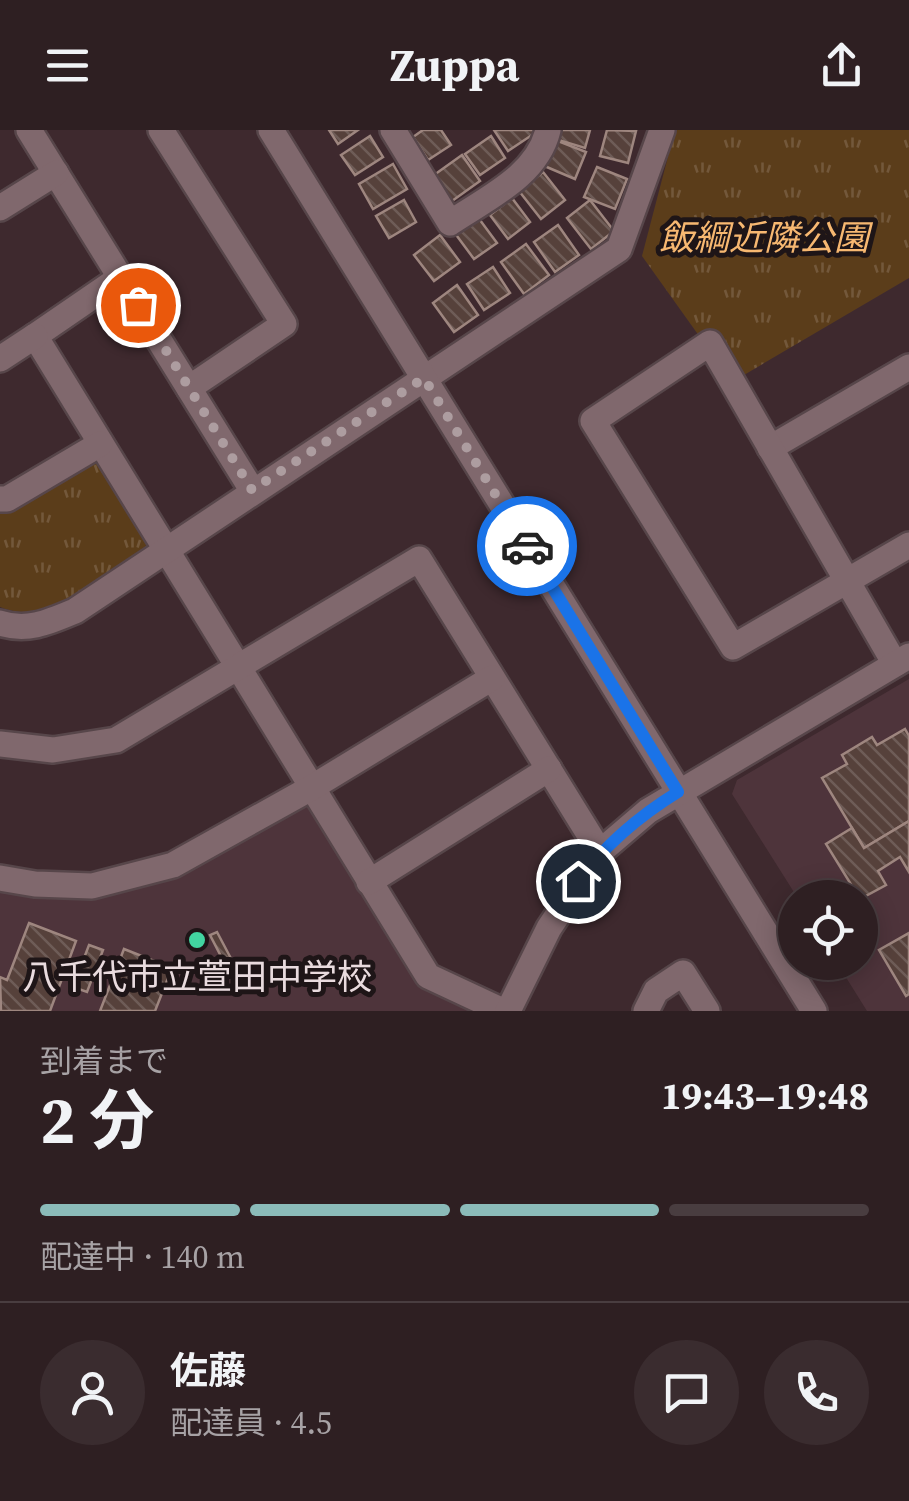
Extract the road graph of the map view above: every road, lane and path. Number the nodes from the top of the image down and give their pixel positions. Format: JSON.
{"nodes":[{"id":1,"x":29,"y":130,"type":"edge"},
{"id":2,"x":162,"y":130,"type":"edge"},
{"id":3,"x":270,"y":130,"type":"edge"},
{"id":4,"x":392,"y":130,"type":"edge"},
{"id":5,"x":548,"y":130,"type":"edge"},
{"id":6,"x":662,"y":130,"type":"edge"},
{"id":7,"x":56,"y":173,"type":"junction"},
{"id":8,"x":0,"y":208,"type":"edge"},
{"id":9,"x":120,"y":278,"type":"junction"},
{"id":10,"x":35,"y":336,"type":"junction"},
{"id":11,"x":0,"y":359,"type":"edge"},
{"id":12,"x":909,"y":367,"type":"edge"},
{"id":13,"x":424,"y":378,"type":"junction"},
{"id":14,"x":189,"y":388,"type":"junction"},
{"id":15,"x":100,"y":444,"type":"junction"},
{"id":16,"x":770,"y":448,"type":"junction"},
{"id":17,"x":252,"y":490,"type":"junction"},
{"id":18,"x":0,"y":499,"type":"edge"},
{"id":19,"x":909,"y":544,"type":"edge"},
{"id":20,"x":164,"y":552,"type":"junction"},
{"id":21,"x":848,"y":581,"type":"junction"},
{"id":22,"x":0,"y":624,"type":"edge"},
{"id":23,"x":902,"y":660,"type":"edge"},
{"id":24,"x":237,"y":667,"type":"junction"},
{"id":25,"x":492,"y":678,"type":"junction"},
{"id":26,"x":0,"y":744,"type":"edge"},
{"id":27,"x":549,"y":769,"type":"junction"},
{"id":28,"x":311,"y":788,"type":"junction"},
{"id":29,"x":678,"y":792,"type":"junction"},
{"id":30,"x":600,"y":852,"type":"junction"},
{"id":31,"x":0,"y":878,"type":"edge"},
{"id":32,"x":369,"y":882,"type":"junction"},
{"id":33,"x":505,"y":1011,"type":"edge"},
{"id":34,"x":646,"y":1011,"type":"edge"},
{"id":35,"x":707,"y":1011,"type":"edge"},
{"id":36,"x":814,"y":1011,"type":"edge"}],
"edges":[{"from":1,"to":7,"type":"street"},
{"from":2,"to":14,"type":"street"},
{"from":3,"to":13,"type":"street"},
{"from":4,"to":5,"type":"street"},
{"from":6,"to":13,"type":"street"},
{"from":7,"to":8,"type":"street"},
{"from":7,"to":9,"type":"street"},
{"from":9,"to":10,"type":"street"},
{"from":9,"to":14,"type":"street"},
{"from":10,"to":11,"type":"street"},
{"from":10,"to":15,"type":"street"},
{"from":12,"to":16,"type":"street"},
{"from":13,"to":17,"type":"street"},
{"from":13,"to":29,"type":"street"},
{"from":14,"to":17,"type":"street"},
{"from":15,"to":18,"type":"street"},
{"from":15,"to":20,"type":"street"},
{"from":16,"to":21,"type":"street"},
{"from":16,"to":21,"type":"street"},
{"from":17,"to":20,"type":"street"},
{"from":19,"to":21,"type":"street"},
{"from":20,"to":22,"type":"street"},
{"from":20,"to":24,"type":"street"},
{"from":21,"to":23,"type":"street"},
{"from":23,"to":29,"type":"street"},
{"from":24,"to":25,"type":"street"},
{"from":24,"to":26,"type":"street"},
{"from":24,"to":28,"type":"street"},
{"from":25,"to":27,"type":"street"},
{"from":25,"to":28,"type":"street"},
{"from":27,"to":30,"type":"street"},
{"from":27,"to":32,"type":"street"},
{"from":28,"to":31,"type":"street"},
{"from":28,"to":32,"type":"street"},
{"from":29,"to":30,"type":"street"},
{"from":29,"to":36,"type":"street"},
{"from":30,"to":33,"type":"street"},
{"from":32,"to":33,"type":"street"},
{"from":34,"to":35,"type":"street"}]}
